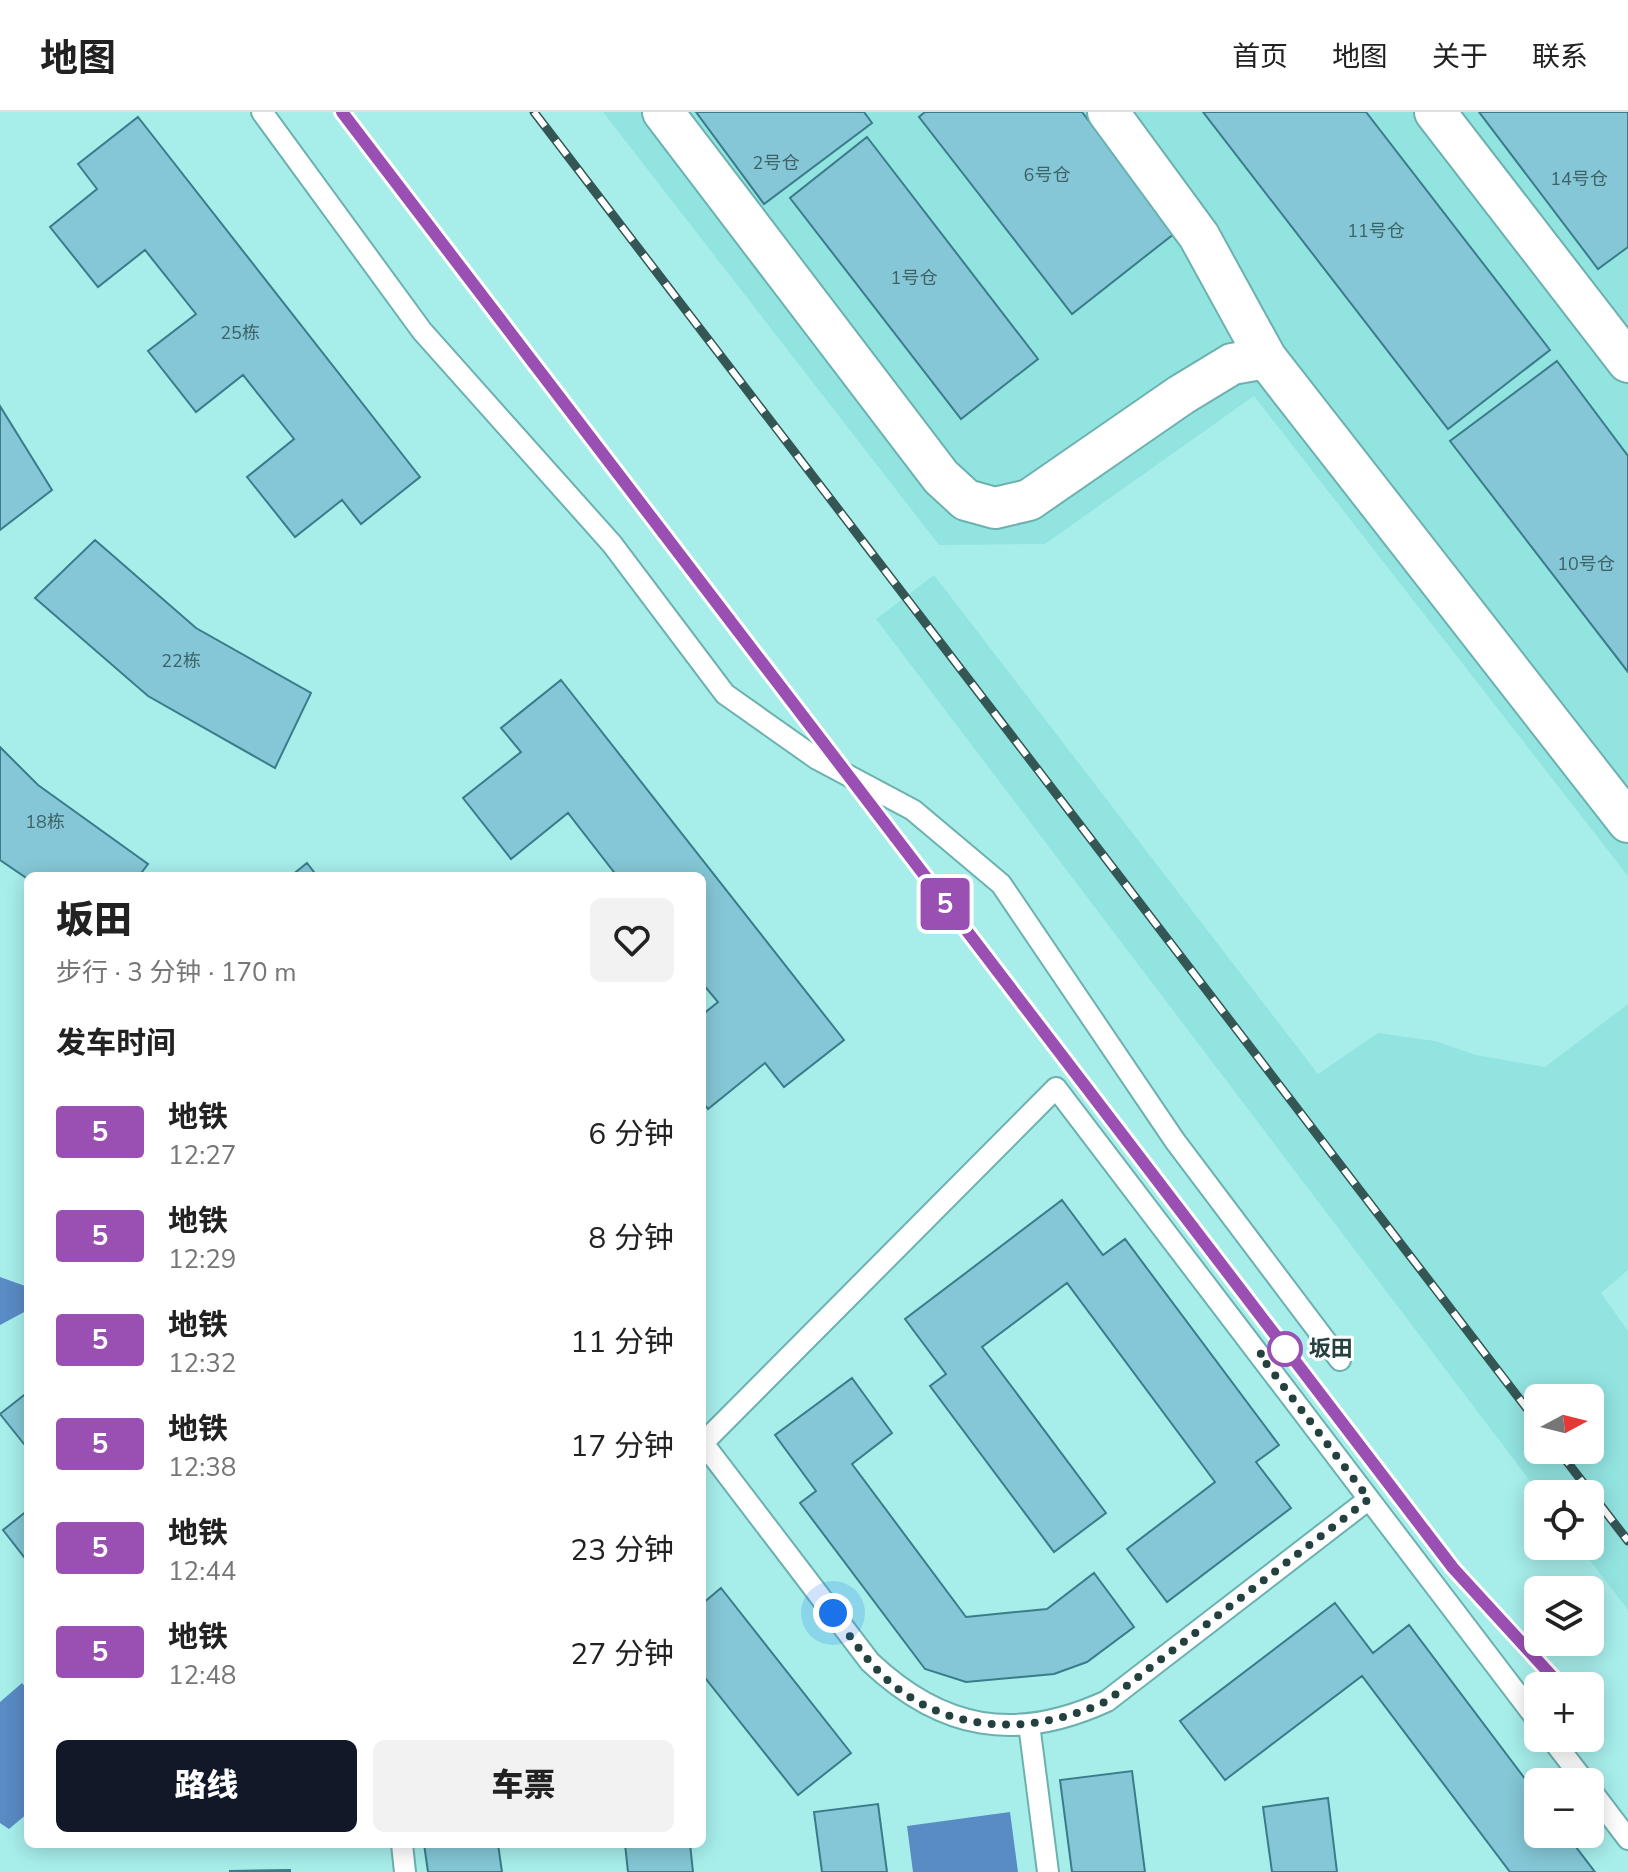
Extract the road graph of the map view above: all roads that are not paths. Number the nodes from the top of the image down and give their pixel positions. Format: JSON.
{"nodes":[{"id":1,"x":262,"y":112,"type":"edge"},
{"id":2,"x":663,"y":112,"type":"edge"},
{"id":3,"x":1108,"y":112,"type":"edge"},
{"id":4,"x":1435,"y":112,"type":"edge"},
{"id":5,"x":1266,"y":358,"type":"junction"},
{"id":6,"x":1628,"y":362,"type":"edge"},
{"id":7,"x":1628,"y":822,"type":"edge"},
{"id":8,"x":1340,"y":1360,"type":"dead end"},
{"id":9,"x":706,"y":1439,"type":"edge"},
{"id":10,"x":706,"y":1448,"type":"edge"},
{"id":11,"x":1369,"y":1499,"type":"junction"},
{"id":12,"x":1524,"y":1703,"type":"edge"},
{"id":13,"x":1029,"y":1724,"type":"junction"},
{"id":14,"x":1562,"y":1752,"type":"edge"},
{"id":15,"x":1574,"y":1768,"type":"edge"},
{"id":16,"x":1604,"y":1807,"type":"edge"},
{"id":17,"x":1628,"y":1839,"type":"edge"},
{"id":18,"x":402,"y":1848,"type":"edge"},
{"id":19,"x":405,"y":1872,"type":"edge"},
{"id":20,"x":1048,"y":1872,"type":"edge"}],
"edges":[{"from":1,"to":8,"type":"lane"},
{"from":2,"to":5,"type":"street"},
{"from":3,"to":5,"type":"street"},
{"from":4,"to":6,"type":"street"},
{"from":5,"to":7,"type":"street"},
{"from":9,"to":11,"type":"lane"},
{"from":10,"to":13,"type":"lane"},
{"from":11,"to":12,"type":"lane"},
{"from":11,"to":13,"type":"lane"},
{"from":13,"to":20,"type":"lane"},
{"from":14,"to":15,"type":"lane"},
{"from":16,"to":17,"type":"lane"},
{"from":18,"to":19,"type":"lane"}]}
